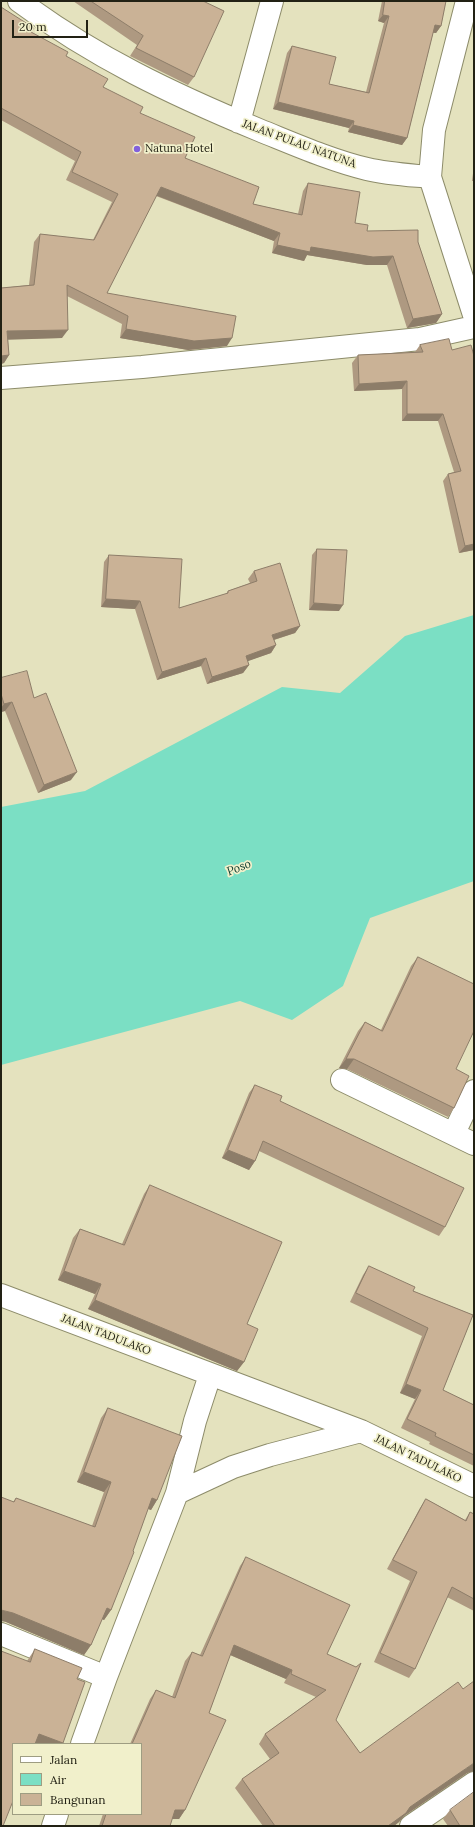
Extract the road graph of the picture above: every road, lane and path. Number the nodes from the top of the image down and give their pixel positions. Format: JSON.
{"nodes":[{"id":1,"x":19,"y":1,"type":"edge"},
{"id":2,"x":272,"y":1,"type":"edge"},
{"id":3,"x":467,"y":1,"type":"edge"},
{"id":4,"x":239,"y":122,"type":"junction"},
{"id":5,"x":430,"y":177,"type":"junction"},
{"id":6,"x":474,"y":315,"type":"edge"},
{"id":7,"x":474,"y":327,"type":"edge"},
{"id":8,"x":1,"y":378,"type":"edge"},
{"id":9,"x":342,"y":1080,"type":"dead end"},
{"id":10,"x":474,"y":1091,"type":"edge"},
{"id":11,"x":454,"y":1133,"type":"junction"},
{"id":12,"x":474,"y":1144,"type":"edge"},
{"id":13,"x":1,"y":1294,"type":"edge"},
{"id":14,"x":210,"y":1375,"type":"junction"},
{"id":15,"x":361,"y":1431,"type":"junction"},
{"id":16,"x":474,"y":1486,"type":"edge"},
{"id":17,"x":177,"y":1493,"type":"junction"},
{"id":18,"x":1,"y":1634,"type":"edge"},
{"id":19,"x":106,"y":1677,"type":"junction"},
{"id":20,"x":82,"y":1743,"type":"edge"},
{"id":21,"x":474,"y":1783,"type":"edge"},
{"id":22,"x":57,"y":1815,"type":"edge"},
{"id":23,"x":53,"y":1826,"type":"edge"},
{"id":24,"x":411,"y":1826,"type":"edge"}],
"edges":[{"from":1,"to":4,"type":"street","name":"JALAN PULAU NATUNA"},
{"from":2,"to":4,"type":"street"},
{"from":3,"to":5,"type":"street"},
{"from":4,"to":5,"type":"street","name":"JALAN PULAU NATUNA"},
{"from":5,"to":6,"type":"street"},
{"from":7,"to":8,"type":"street"},
{"from":9,"to":11,"type":"street"},
{"from":10,"to":11,"type":"street"},
{"from":11,"to":12,"type":"street"},
{"from":13,"to":14,"type":"street","name":"JALAN TADULAKO"},
{"from":14,"to":15,"type":"street","name":"JALAN TADULAKO"},
{"from":14,"to":17,"type":"street"},
{"from":15,"to":16,"type":"street","name":"JALAN TADULAKO"},
{"from":15,"to":17,"type":"street"},
{"from":17,"to":19,"type":"street"},
{"from":18,"to":19,"type":"street"},
{"from":19,"to":20,"type":"street"},
{"from":21,"to":24,"type":"street"},
{"from":22,"to":23,"type":"street"}]}
